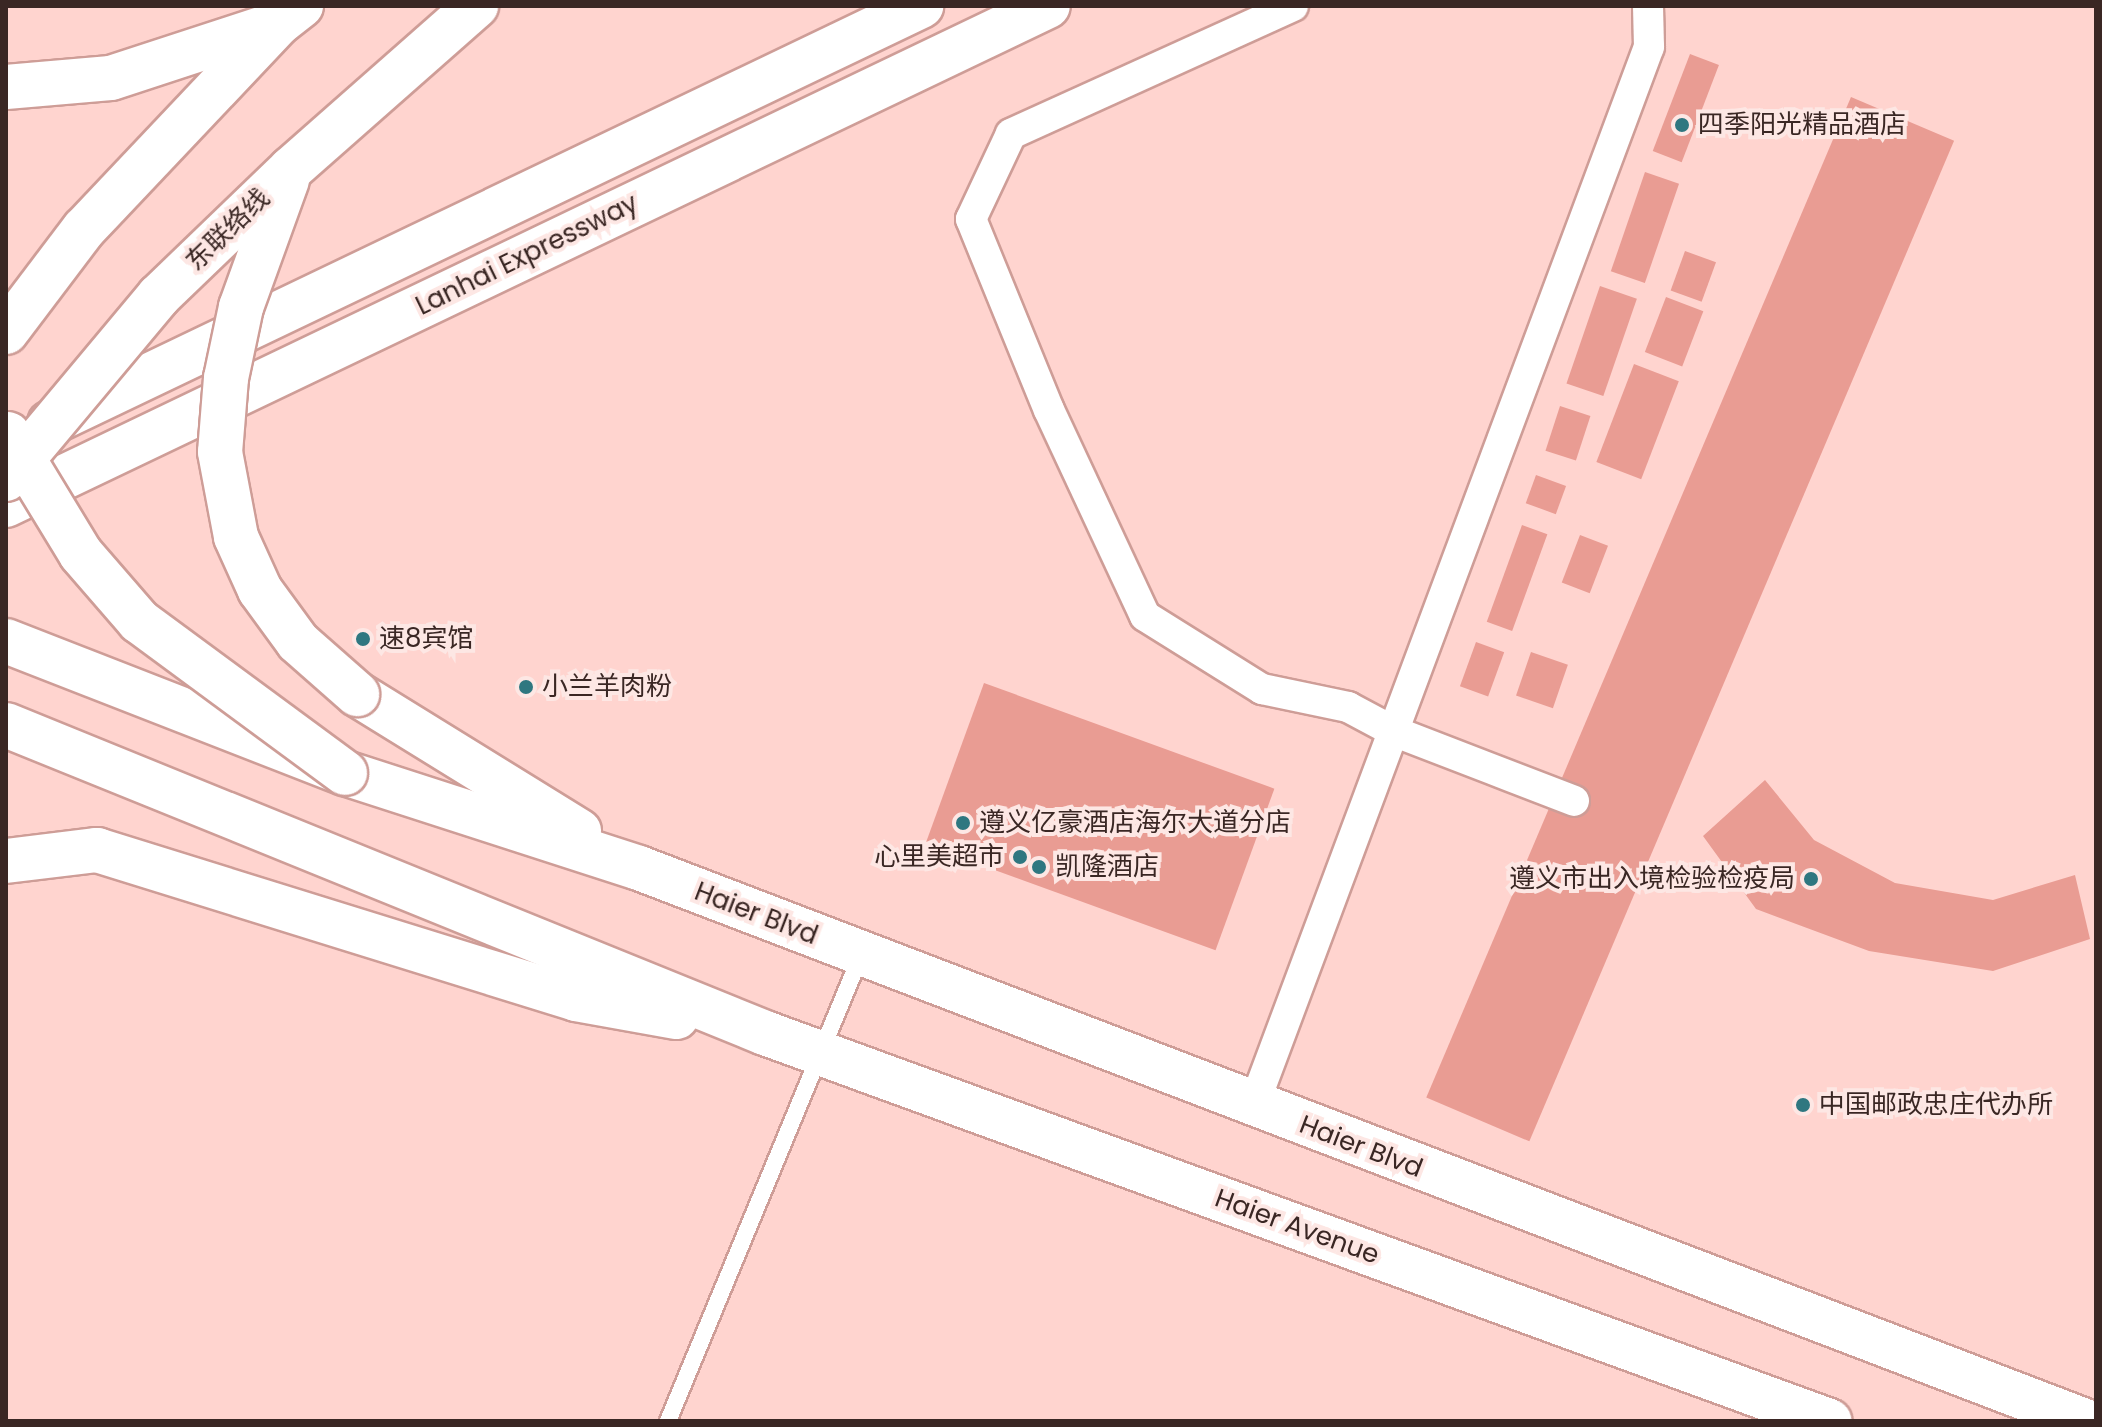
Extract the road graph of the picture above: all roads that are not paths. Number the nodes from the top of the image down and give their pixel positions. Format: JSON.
{"nodes":[{"id":1,"x":476,"y":6,"type":"edge"},
{"id":2,"x":921,"y":6,"type":"edge"},
{"id":3,"x":1048,"y":6,"type":"edge"},
{"id":4,"x":1293,"y":6,"type":"edge"},
{"id":5,"x":1648,"y":6,"type":"edge"},
{"id":6,"x":290,"y":14,"type":"edge"},
{"id":7,"x":6,"y":87,"type":"edge"},
{"id":8,"x":291,"y":169,"type":"junction"},
{"id":9,"x":6,"y":332,"type":"edge"},
{"id":10,"x":6,"y":430,"type":"edge"},
{"id":11,"x":6,"y":444,"type":"edge"},
{"id":12,"x":6,"y":479,"type":"edge"},
{"id":13,"x":6,"y":505,"type":"edge"},
{"id":14,"x":6,"y":641,"type":"edge"},
{"id":15,"x":6,"y":725,"type":"edge"},
{"id":16,"x":1393,"y":731,"type":"junction"},
{"id":17,"x":345,"y":773,"type":"junction"},
{"id":18,"x":1574,"y":801,"type":"dead end"},
{"id":19,"x":6,"y":861,"type":"edge"},
{"id":20,"x":639,"y":868,"type":"junction"},
{"id":21,"x":861,"y":955,"type":"junction"},
{"id":22,"x":765,"y":1033,"type":"junction"},
{"id":23,"x":822,"y":1054,"type":"junction"},
{"id":24,"x":1253,"y":1107,"type":"junction"},
{"id":25,"x":668,"y":1421,"type":"edge"},
{"id":26,"x":1829,"y":1421,"type":"edge"},
{"id":27,"x":2085,"y":1421,"type":"edge"}],
"edges":[{"from":1,"to":8,"type":"highway","name":"东联络线","bridge":true},
{"from":2,"to":11,"type":"highway","name":"Lanhai Expressway"},
{"from":3,"to":13,"type":"highway","name":"Lanhai Expressway"},
{"from":4,"to":16,"type":"street"},
{"from":5,"to":16,"type":"street"},
{"from":6,"to":7,"type":"highway"},
{"from":6,"to":9,"type":"highway"},
{"from":8,"to":12,"type":"highway","name":"东联络线","bridge":true},
{"from":8,"to":20,"type":"highway","bridge":true},
{"from":10,"to":17,"type":"highway","bridge":true},
{"from":14,"to":17,"type":"highway","bridge":true},
{"from":15,"to":22,"type":"highway"},
{"from":16,"to":18,"type":"street"},
{"from":16,"to":24,"type":"street"},
{"from":17,"to":20,"type":"highway"},
{"from":19,"to":22,"type":"highway"},
{"from":20,"to":21,"type":"highway","name":"Haier Blvd"},
{"from":21,"to":23,"type":"lane"},
{"from":21,"to":24,"type":"highway","name":"Haier Blvd"},
{"from":22,"to":23,"type":"highway","name":"Haier Avenue"},
{"from":23,"to":25,"type":"lane"},
{"from":23,"to":26,"type":"highway","name":"Haier Avenue"},
{"from":24,"to":27,"type":"highway","name":"Haier Blvd"}]}
